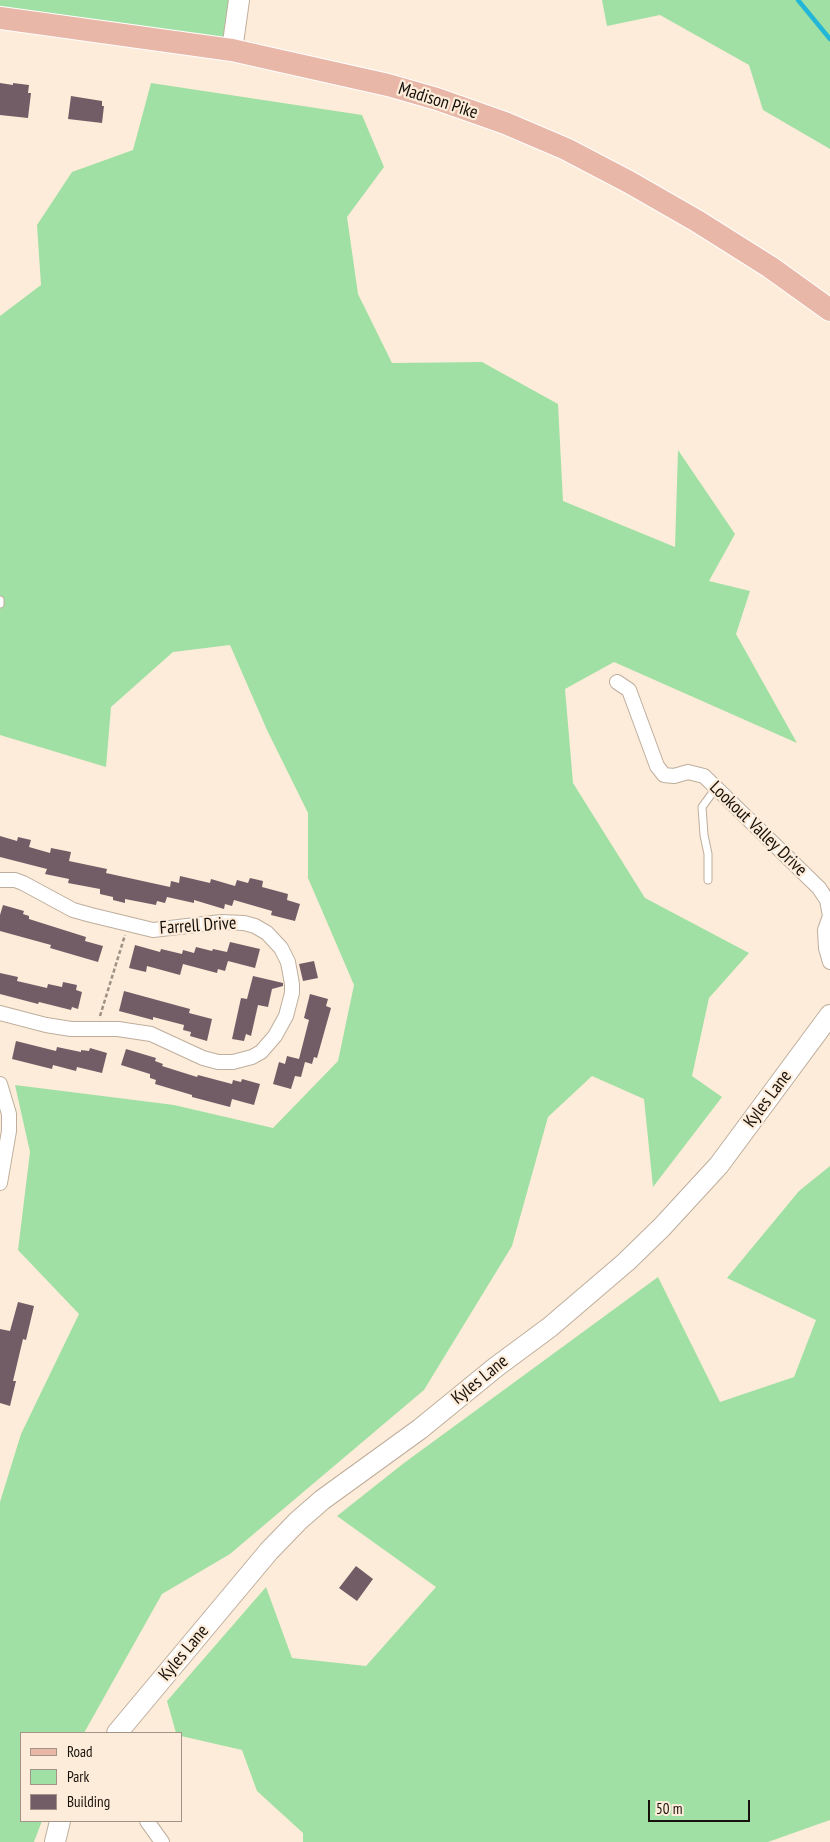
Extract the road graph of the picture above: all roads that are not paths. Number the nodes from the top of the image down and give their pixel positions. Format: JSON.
{"nodes":[{"id":1,"x":239,"y":0,"type":"edge"},
{"id":2,"x":0,"y":18,"type":"edge"},
{"id":3,"x":232,"y":50,"type":"junction"},
{"id":4,"x":830,"y":310,"type":"edge"},
{"id":5,"x":617,"y":682,"type":"dead end"},
{"id":6,"x":716,"y":788,"type":"junction"},
{"id":7,"x":0,"y":880,"type":"edge"},
{"id":8,"x":708,"y":880,"type":"dead end"},
{"id":9,"x":830,"y":962,"type":"edge"},
{"id":10,"x":0,"y":1014,"type":"edge"},
{"id":11,"x":830,"y":1015,"type":"edge"},
{"id":12,"x":0,"y":1084,"type":"edge"},
{"id":13,"x":0,"y":1183,"type":"edge"},
{"id":14,"x":118,"y":1732,"type":"edge"},
{"id":15,"x":60,"y":1822,"type":"edge"},
{"id":16,"x":148,"y":1822,"type":"edge"},
{"id":17,"x":55,"y":1842,"type":"edge"},
{"id":18,"x":162,"y":1842,"type":"edge"}],
"edges":[{"from":1,"to":3,"type":"main road"},
{"from":2,"to":3,"type":"main road","name":"Madison Pike"},
{"from":3,"to":4,"type":"main road","name":"Madison Pike"},
{"from":5,"to":6,"type":"street","name":"Lookout Valley Drive"},
{"from":6,"to":8,"type":"lane"},
{"from":6,"to":9,"type":"street","name":"Lookout Valley Drive"},
{"from":7,"to":10,"type":"street","name":"Farrell Drive"},
{"from":11,"to":14,"type":"main road","name":"Kyles Lane"},
{"from":12,"to":13,"type":"street"},
{"from":15,"to":17,"type":"main road"},
{"from":16,"to":18,"type":"street"}]}
